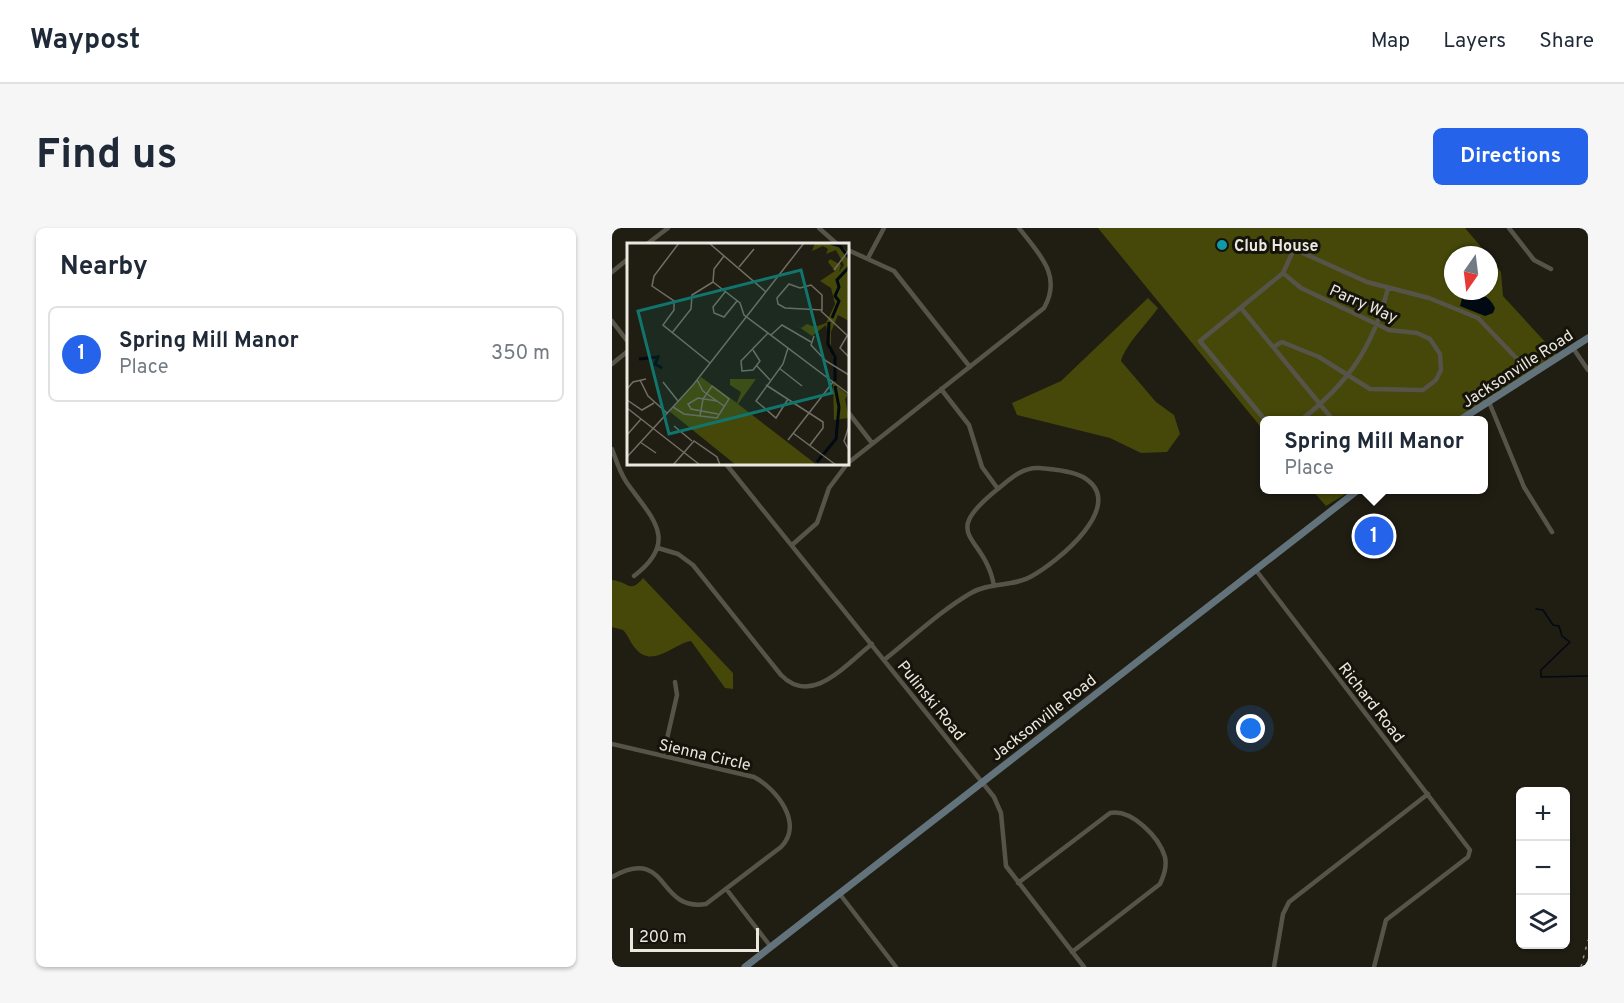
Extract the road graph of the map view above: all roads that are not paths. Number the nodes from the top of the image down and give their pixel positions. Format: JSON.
{"nodes":[{"id":1,"x":668,"y":228,"type":"edge"},
{"id":2,"x":819,"y":228,"type":"edge"},
{"id":3,"x":884,"y":228,"type":"edge"},
{"id":4,"x":1019,"y":228,"type":"edge"},
{"id":5,"x":1509,"y":228,"type":"edge"},
{"id":6,"x":648,"y":243,"type":"edge"},
{"id":7,"x":836,"y":243,"type":"edge"},
{"id":8,"x":849,"y":250,"type":"edge"},
{"id":9,"x":868,"y":258,"type":"junction"},
{"id":10,"x":627,"y":260,"type":"edge"},
{"id":11,"x":1551,"y":269,"type":"dead end"},
{"id":12,"x":612,"y":272,"type":"edge"},
{"id":13,"x":1283,"y":273,"type":"junction"},
{"id":14,"x":1388,"y":288,"type":"junction"},
{"id":15,"x":1241,"y":308,"type":"junction"},
{"id":16,"x":612,"y":321,"type":"edge"},
{"id":17,"x":1376,"y":324,"type":"junction"},
{"id":18,"x":1588,"y":338,"type":"edge"},
{"id":19,"x":627,"y":341,"type":"edge"},
{"id":20,"x":1272,"y":347,"type":"junction"},
{"id":21,"x":1573,"y":348,"type":"junction"},
{"id":22,"x":627,"y":352,"type":"edge"},
{"id":23,"x":612,"y":364,"type":"edge"},
{"id":24,"x":970,"y":367,"type":"junction"},
{"id":25,"x":1588,"y":370,"type":"edge"},
{"id":26,"x":1348,"y":376,"type":"junction"},
{"id":27,"x":1529,"y":376,"type":"junction"},
{"id":28,"x":941,"y":389,"type":"junction"},
{"id":29,"x":1489,"y":402,"type":"junction"},
{"id":30,"x":1320,"y":405,"type":"junction"},
{"id":31,"x":849,"y":413,"type":"edge"},
{"id":32,"x":1262,"y":416,"type":"edge"},
{"id":33,"x":1306,"y":416,"type":"edge"},
{"id":34,"x":1330,"y":416,"type":"edge"},
{"id":35,"x":1466,"y":416,"type":"edge"},
{"id":36,"x":872,"y":443,"type":"junction"},
{"id":37,"x":612,"y":449,"type":"edge"},
{"id":38,"x":849,"y":461,"type":"edge"},
{"id":39,"x":727,"y":465,"type":"edge"},
{"id":40,"x":846,"y":465,"type":"edge"},
{"id":41,"x":998,"y":489,"type":"junction"},
{"id":42,"x":1349,"y":494,"type":"edge"},
{"id":43,"x":1552,"y":532,"type":"dead end"},
{"id":44,"x":792,"y":545,"type":"junction"},
{"id":45,"x":658,"y":548,"type":"junction"},
{"id":46,"x":1255,"y":569,"type":"junction"},
{"id":47,"x":634,"y":576,"type":"dead end"},
{"id":48,"x":994,"y":586,"type":"junction"},
{"id":49,"x":872,"y":644,"type":"junction"},
{"id":50,"x":884,"y":660,"type":"junction"},
{"id":51,"x":675,"y":682,"type":"dead end"},
{"id":52,"x":612,"y":744,"type":"edge"},
{"id":53,"x":663,"y":756,"type":"junction"},
{"id":54,"x":982,"y":782,"type":"junction"},
{"id":55,"x":1428,"y":794,"type":"junction"},
{"id":56,"x":612,"y":877,"type":"edge"},
{"id":57,"x":1018,"y":883,"type":"junction"},
{"id":58,"x":727,"y":890,"type":"junction"},
{"id":59,"x":839,"y":893,"type":"junction"},
{"id":60,"x":771,"y":947,"type":"junction"},
{"id":61,"x":1072,"y":952,"type":"junction"},
{"id":62,"x":745,"y":967,"type":"edge"},
{"id":63,"x":896,"y":967,"type":"edge"},
{"id":64,"x":1084,"y":967,"type":"edge"},
{"id":65,"x":1274,"y":967,"type":"edge"},
{"id":66,"x":1374,"y":967,"type":"edge"}],
"edges":[{"from":1,"to":6,"type":"street"},
{"from":2,"to":7,"type":"street"},
{"from":3,"to":9,"type":"street"},
{"from":4,"to":24,"type":"street"},
{"from":5,"to":11,"type":"street"},
{"from":8,"to":9,"type":"street"},
{"from":9,"to":24,"type":"street"},
{"from":10,"to":12,"type":"street"},
{"from":13,"to":14,"type":"street"},
{"from":13,"to":15,"type":"street"},
{"from":13,"to":17,"type":"street","name":"Parry Way"},
{"from":14,"to":17,"type":"street"},
{"from":14,"to":27,"type":"street"},
{"from":15,"to":20,"type":"street"},
{"from":15,"to":32,"type":"street"},
{"from":16,"to":19,"type":"street"},
{"from":17,"to":26,"type":"street"},
{"from":17,"to":26,"type":"street","name":"Parry Way"},
{"from":18,"to":21,"type":"main road","name":"Jacksonville Road"},
{"from":20,"to":26,"type":"street","name":"Parry Way"},
{"from":20,"to":30,"type":"street"},
{"from":21,"to":25,"type":"street"},
{"from":21,"to":27,"type":"main road","name":"Jacksonville Road"},
{"from":22,"to":23,"type":"street"},
{"from":24,"to":28,"type":"street"},
{"from":26,"to":30,"type":"street"},
{"from":27,"to":29,"type":"main road","name":"Jacksonville Road"},
{"from":28,"to":36,"type":"street"},
{"from":28,"to":41,"type":"street"},
{"from":29,"to":35,"type":"main road","name":"Jacksonville Road"},
{"from":29,"to":43,"type":"street"},
{"from":30,"to":33,"type":"street"},
{"from":30,"to":34,"type":"street"},
{"from":31,"to":36,"type":"street"},
{"from":36,"to":38,"type":"street"},
{"from":37,"to":45,"type":"street"},
{"from":39,"to":44,"type":"street","name":"Pulinski Road"},
{"from":40,"to":44,"type":"street"},
{"from":41,"to":48,"type":"street"},
{"from":41,"to":48,"type":"street"},
{"from":42,"to":46,"type":"main road","name":"Jacksonville Road"},
{"from":44,"to":49,"type":"street","name":"Pulinski Road"},
{"from":45,"to":47,"type":"street"},
{"from":45,"to":49,"type":"street"},
{"from":46,"to":54,"type":"main road","name":"Jacksonville Road"},
{"from":46,"to":55,"type":"street","name":"Richard Road"},
{"from":48,"to":50,"type":"street"},
{"from":49,"to":50,"type":"street","name":"Pulinski Road"},
{"from":50,"to":54,"type":"street","name":"Pulinski Road"},
{"from":51,"to":53,"type":"street"},
{"from":52,"to":53,"type":"street","name":"Sienna Circle"},
{"from":53,"to":58,"type":"street","name":"Sienna Circle"},
{"from":54,"to":57,"type":"street","name":"Pulinski Road"},
{"from":54,"to":59,"type":"main road","name":"Jacksonville Road"},
{"from":55,"to":65,"type":"street"},
{"from":55,"to":66,"type":"street","name":"Richard Road"},
{"from":56,"to":58,"type":"street","name":"Sienna Circle"},
{"from":57,"to":61,"type":"street","name":"Pulinski Road"},
{"from":57,"to":61,"type":"street"},
{"from":58,"to":60,"type":"street"},
{"from":59,"to":60,"type":"main road","name":"Jacksonville Road"},
{"from":59,"to":63,"type":"street"},
{"from":60,"to":62,"type":"main road","name":"Jacksonville Road"},
{"from":61,"to":64,"type":"street","name":"Pulinski Road"}]}
